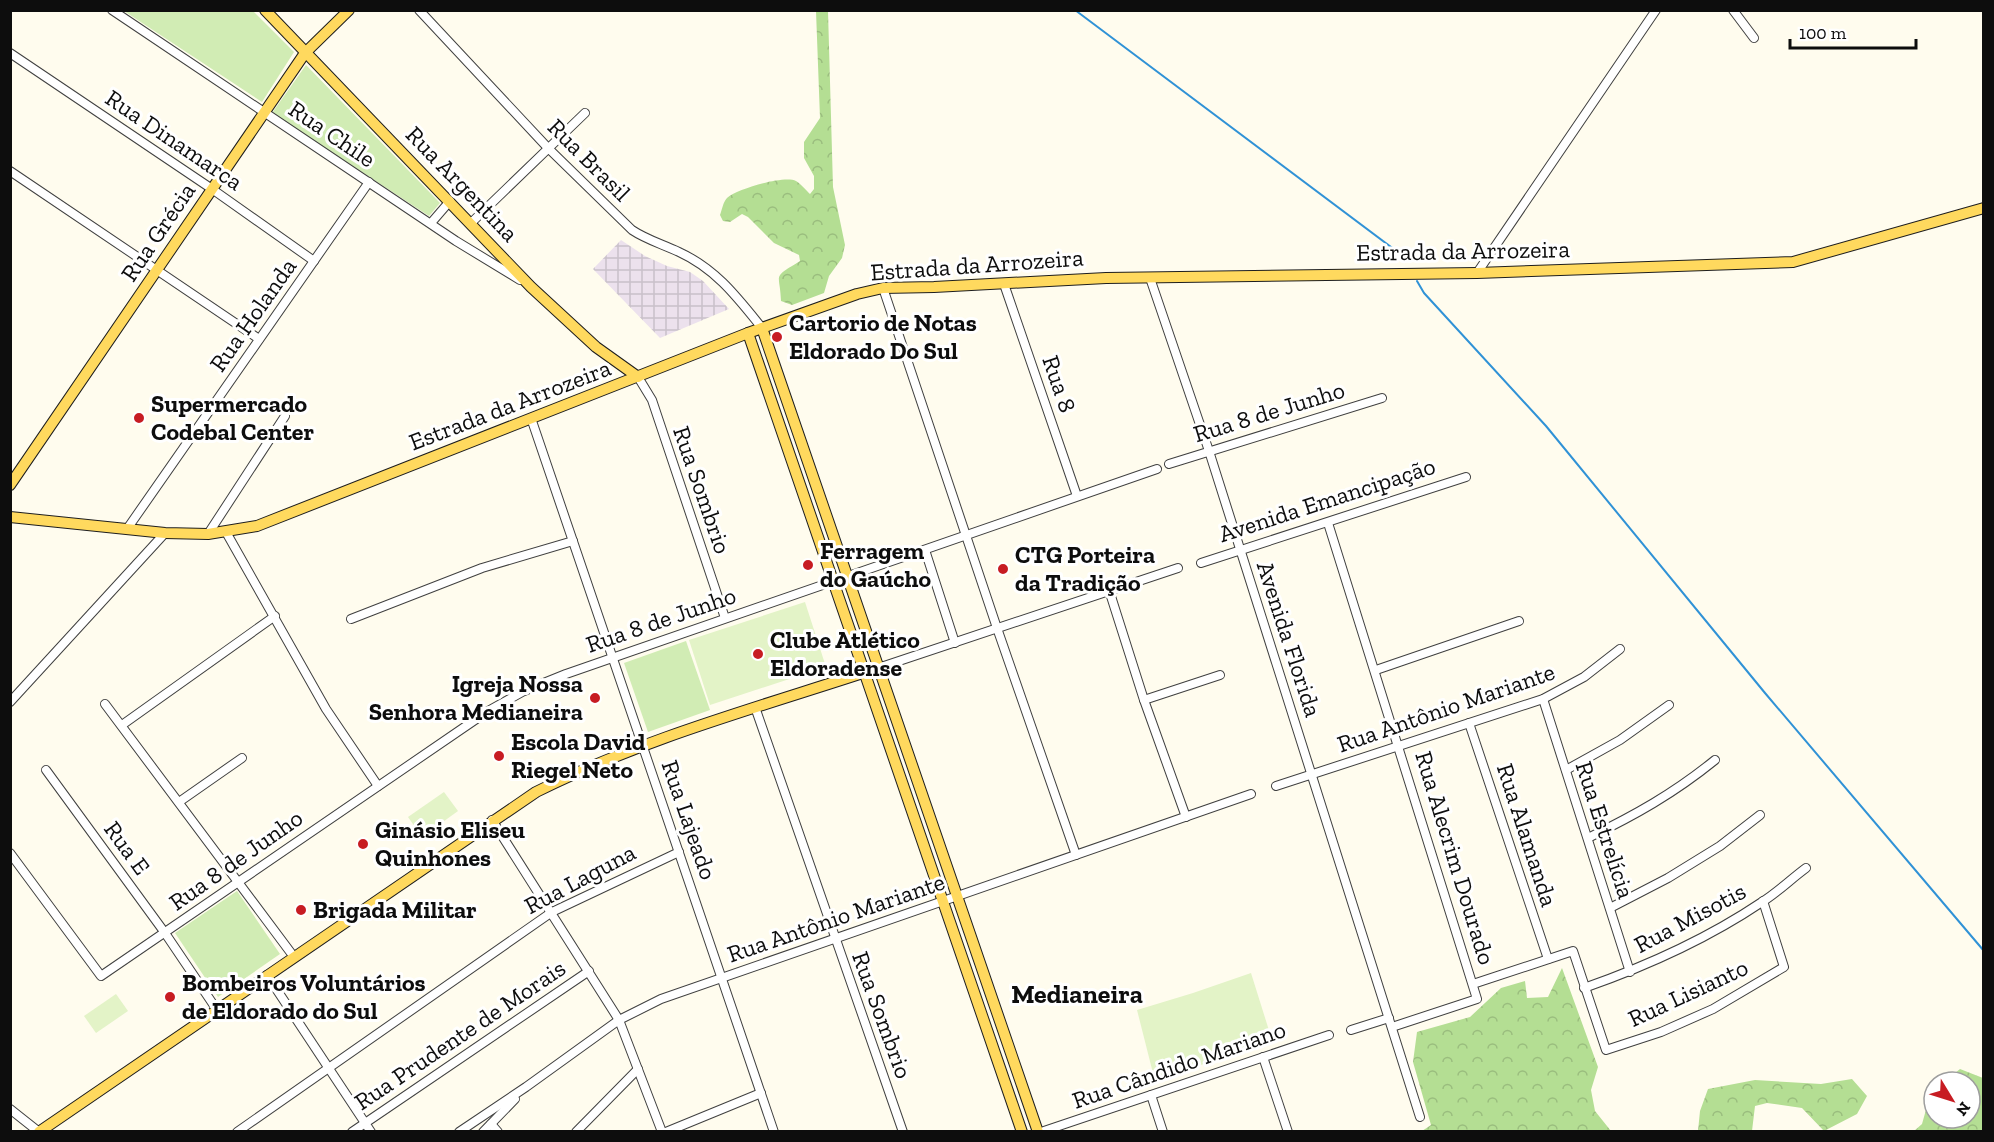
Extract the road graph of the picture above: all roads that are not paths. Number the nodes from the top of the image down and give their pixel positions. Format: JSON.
{"nodes":[{"id":1,"x":112,"y":10,"type":"edge"},
{"id":2,"x":265,"y":10,"type":"edge"},
{"id":3,"x":349,"y":10,"type":"edge"},
{"id":4,"x":419,"y":10,"type":"edge"},
{"id":5,"x":1656,"y":10,"type":"edge"},
{"id":6,"x":1733,"y":10,"type":"edge"},
{"id":7,"x":1754,"y":38,"type":"dead end"},
{"id":8,"x":10,"y":53,"type":"edge"},
{"id":9,"x":305,"y":53,"type":"junction"},
{"id":10,"x":265,"y":112,"type":"junction"},
{"id":11,"x":585,"y":113,"type":"dead end"},
{"id":12,"x":548,"y":148,"type":"junction"},
{"id":13,"x":10,"y":171,"type":"edge"},
{"id":14,"x":369,"y":182,"type":"junction"},
{"id":15,"x":212,"y":189,"type":"junction"},
{"id":16,"x":450,"y":201,"type":"junction"},
{"id":17,"x":1983,"y":208,"type":"edge"},
{"id":18,"x":431,"y":223,"type":"junction"},
{"id":19,"x":471,"y":223,"type":"junction"},
{"id":20,"x":314,"y":261,"type":"junction"},
{"id":21,"x":158,"y":271,"type":"junction"},
{"id":22,"x":1477,"y":273,"type":"junction"},
{"id":23,"x":1150,"y":278,"type":"junction"},
{"id":24,"x":1004,"y":284,"type":"junction"},
{"id":25,"x":531,"y":287,"type":"junction"},
{"id":26,"x":883,"y":288,"type":"junction"},
{"id":27,"x":750,"y":313,"type":"junction"},
{"id":28,"x":762,"y":328,"type":"junction"},
{"id":29,"x":748,"y":333,"type":"junction"},
{"id":30,"x":259,"y":339,"type":"junction"},
{"id":31,"x":639,"y":377,"type":"junction"},
{"id":32,"x":1382,"y":398,"type":"dead end"},
{"id":33,"x":285,"y":416,"type":"dead end"},
{"id":34,"x":531,"y":418,"type":"junction"},
{"id":35,"x":1209,"y":451,"type":"junction"},
{"id":36,"x":1169,"y":464,"type":"dead end"},
{"id":37,"x":1157,"y":469,"type":"dead end"},
{"id":38,"x":1466,"y":477,"type":"dead end"},
{"id":39,"x":10,"y":485,"type":"edge"},
{"id":40,"x":1077,"y":496,"type":"junction"},
{"id":41,"x":10,"y":517,"type":"edge"},
{"id":42,"x":1328,"y":523,"type":"junction"},
{"id":43,"x":127,"y":529,"type":"junction"},
{"id":44,"x":226,"y":532,"type":"junction"},
{"id":45,"x":165,"y":533,"type":"junction"},
{"id":46,"x":208,"y":534,"type":"junction"},
{"id":47,"x":966,"y":535,"type":"junction"},
{"id":48,"x":573,"y":541,"type":"junction"},
{"id":49,"x":925,"y":550,"type":"junction"},
{"id":50,"x":1240,"y":552,"type":"junction"},
{"id":51,"x":1202,"y":563,"type":"dead end"},
{"id":52,"x":1178,"y":568,"type":"dead end"},
{"id":53,"x":847,"y":577,"type":"junction"},
{"id":54,"x":833,"y":582,"type":"junction"},
{"id":55,"x":1109,"y":590,"type":"junction"},
{"id":56,"x":275,"y":616,"type":"junction"},
{"id":57,"x":725,"y":618,"type":"junction"},
{"id":58,"x":351,"y":619,"type":"dead end"},
{"id":59,"x":1519,"y":621,"type":"dead end"},
{"id":60,"x":997,"y":628,"type":"junction"},
{"id":61,"x":956,"y":643,"type":"junction"},
{"id":62,"x":1620,"y":649,"type":"dead end"},
{"id":63,"x":613,"y":659,"type":"junction"},
{"id":64,"x":878,"y":668,"type":"junction"},
{"id":65,"x":1376,"y":670,"type":"junction"},
{"id":66,"x":864,"y":672,"type":"junction"},
{"id":67,"x":1220,"y":675,"type":"dead end"},
{"id":68,"x":1544,"y":699,"type":"junction"},
{"id":69,"x":1144,"y":700,"type":"junction"},
{"id":70,"x":10,"y":702,"type":"edge"},
{"id":71,"x":105,"y":704,"type":"dead end"},
{"id":72,"x":1669,"y":705,"type":"dead end"},
{"id":73,"x":755,"y":707,"type":"junction"},
{"id":74,"x":1469,"y":723,"type":"junction"},
{"id":75,"x":122,"y":724,"type":"junction"},
{"id":76,"x":1399,"y":746,"type":"junction"},
{"id":77,"x":643,"y":747,"type":"junction"},
{"id":78,"x":242,"y":758,"type":"dead end"},
{"id":79,"x":1715,"y":760,"type":"dead end"},
{"id":80,"x":46,"y":770,"type":"dead end"},
{"id":81,"x":1566,"y":770,"type":"junction"},
{"id":82,"x":1312,"y":775,"type":"junction"},
{"id":83,"x":378,"y":786,"type":"junction"},
{"id":84,"x":1276,"y":786,"type":"dead end"},
{"id":85,"x":921,"y":792,"type":"junction"},
{"id":86,"x":1251,"y":794,"type":"dead end"},
{"id":87,"x":907,"y":797,"type":"junction"},
{"id":88,"x":179,"y":802,"type":"junction"},
{"id":89,"x":1760,"y":815,"type":"dead end"},
{"id":90,"x":1186,"y":817,"type":"junction"},
{"id":91,"x":492,"y":820,"type":"junction"},
{"id":92,"x":1588,"y":838,"type":"junction"},
{"id":93,"x":679,"y":852,"type":"junction"},
{"id":94,"x":10,"y":853,"type":"edge"},
{"id":95,"x":1076,"y":855,"type":"junction"},
{"id":96,"x":1806,"y":868,"type":"dead end"},
{"id":97,"x":239,"y":882,"type":"junction"},
{"id":98,"x":957,"y":897,"type":"junction"},
{"id":99,"x":943,"y":902,"type":"junction"},
{"id":100,"x":1763,"y":902,"type":"junction"},
{"id":101,"x":1610,"y":908,"type":"junction"},
{"id":102,"x":552,"y":912,"type":"junction"},
{"id":103,"x":165,"y":933,"type":"junction"},
{"id":104,"x":835,"y":940,"type":"junction"},
{"id":105,"x":294,"y":957,"type":"junction"},
{"id":106,"x":1548,"y":959,"type":"junction"},
{"id":107,"x":589,"y":971,"type":"junction"},
{"id":108,"x":1630,"y":972,"type":"junction"},
{"id":109,"x":267,"y":975,"type":"junction"},
{"id":110,"x":722,"y":978,"type":"junction"},
{"id":111,"x":1473,"y":984,"type":"junction"},
{"id":112,"x":1584,"y":988,"type":"junction"},
{"id":113,"x":217,"y":1010,"type":"junction"},
{"id":114,"x":619,"y":1020,"type":"junction"},
{"id":115,"x":1390,"y":1022,"type":"junction"},
{"id":116,"x":1351,"y":1030,"type":"dead end"},
{"id":117,"x":1329,"y":1035,"type":"dead end"},
{"id":118,"x":1263,"y":1057,"type":"junction"},
{"id":119,"x":330,"y":1067,"type":"junction"},
{"id":120,"x":638,"y":1070,"type":"junction"},
{"id":121,"x":526,"y":1088,"type":"junction"},
{"id":122,"x":761,"y":1093,"type":"junction"},
{"id":123,"x":1151,"y":1095,"type":"junction"},
{"id":124,"x":10,"y":1108,"type":"edge"},
{"id":125,"x":1420,"y":1117,"type":"dead end"},
{"id":126,"x":366,"y":1122,"type":"junction"},
{"id":127,"x":491,"y":1124,"type":"junction"},
{"id":128,"x":39,"y":1131,"type":"edge"},
{"id":129,"x":237,"y":1131,"type":"edge"},
{"id":130,"x":352,"y":1131,"type":"edge"},
{"id":131,"x":371,"y":1131,"type":"edge"},
{"id":132,"x":459,"y":1131,"type":"edge"},
{"id":133,"x":483,"y":1131,"type":"edge"},
{"id":134,"x":498,"y":1131,"type":"edge"},
{"id":135,"x":576,"y":1131,"type":"edge"},
{"id":136,"x":664,"y":1131,"type":"edge"},
{"id":137,"x":774,"y":1131,"type":"edge"},
{"id":138,"x":903,"y":1131,"type":"edge"},
{"id":139,"x":1022,"y":1131,"type":"edge"},
{"id":140,"x":1040,"y":1131,"type":"edge"},
{"id":141,"x":1163,"y":1131,"type":"edge"},
{"id":142,"x":1288,"y":1131,"type":"edge"}],
"edges":[{"from":1,"to":10,"type":"street","name":"Rua Chile"},
{"from":2,"to":9,"type":"main road","name":"Rua Argentina"},
{"from":3,"to":9,"type":"main road","name":"Rua Grécia"},
{"from":4,"to":12,"type":"street","name":"Rua Brasil"},
{"from":5,"to":22,"type":"street"},
{"from":6,"to":7,"type":"street"},
{"from":8,"to":15,"type":"street","name":"Rua Dinamarca"},
{"from":9,"to":10,"type":"main road","name":"Rua Grécia"},
{"from":9,"to":16,"type":"main road","name":"Rua Argentina"},
{"from":10,"to":14,"type":"street","name":"Rua Chile"},
{"from":10,"to":15,"type":"main road","name":"Rua Grécia"},
{"from":11,"to":12,"type":"street"},
{"from":12,"to":19,"type":"street"},
{"from":12,"to":27,"type":"street","name":"Rua Brasil"},
{"from":13,"to":21,"type":"street"},
{"from":14,"to":18,"type":"street","name":"Rua Chile"},
{"from":14,"to":20,"type":"street","name":"Rua Holanda"},
{"from":15,"to":20,"type":"street","name":"Rua Dinamarca"},
{"from":15,"to":21,"type":"main road","name":"Rua Grécia"},
{"from":16,"to":18,"type":"street"},
{"from":16,"to":19,"type":"main road","name":"Rua Argentina"},
{"from":17,"to":22,"type":"main road","name":"Estrada da Arrozeira"},
{"from":18,"to":25,"type":"street","name":"Rua Chile"},
{"from":19,"to":25,"type":"main road","name":"Rua Argentina"},
{"from":20,"to":30,"type":"street","name":"Rua Holanda"},
{"from":21,"to":30,"type":"street"},
{"from":21,"to":39,"type":"main road","name":"Rua Grécia"},
{"from":22,"to":23,"type":"main road","name":"Estrada da Arrozeira"},
{"from":23,"to":24,"type":"main road","name":"Estrada da Arrozeira"},
{"from":23,"to":35,"type":"street","name":"Avenida Florida"},
{"from":24,"to":26,"type":"main road","name":"Estrada da Arrozeira"},
{"from":24,"to":40,"type":"street","name":"Rua 8"},
{"from":25,"to":31,"type":"main road","name":"Rua Argentina"},
{"from":26,"to":28,"type":"main road","name":"Estrada da Arrozeira"},
{"from":26,"to":47,"type":"street"},
{"from":27,"to":28,"type":"street","name":"Rua Brasil"},
{"from":27,"to":29,"type":"street"},
{"from":28,"to":29,"type":"main road","name":"Estrada da Arrozeira"},
{"from":28,"to":53,"type":"main road"},
{"from":29,"to":31,"type":"main road","name":"Estrada da Arrozeira"},
{"from":29,"to":54,"type":"main road"},
{"from":30,"to":43,"type":"street","name":"Rua Holanda"},
{"from":31,"to":34,"type":"main road","name":"Estrada da Arrozeira"},
{"from":31,"to":57,"type":"street","name":"Rua Sombrio"},
{"from":32,"to":35,"type":"street","name":"Rua 8 de Junho"},
{"from":33,"to":46,"type":"street"},
{"from":34,"to":44,"type":"main road","name":"Estrada da Arrozeira"},
{"from":34,"to":48,"type":"street","name":"Rua Lajeado"},
{"from":35,"to":36,"type":"street","name":"Rua 8 de Junho"},
{"from":35,"to":50,"type":"street","name":"Avenida Florida"},
{"from":37,"to":40,"type":"street","name":"Rua 8 de Junho"},
{"from":38,"to":42,"type":"street","name":"Avenida Emancipação"},
{"from":40,"to":47,"type":"street","name":"Rua 8 de Junho"},
{"from":41,"to":43,"type":"main road","name":"Estrada da Arrozeira"},
{"from":42,"to":50,"type":"street","name":"Avenida Emancipação"},
{"from":42,"to":65,"type":"street","name":"Rua Alecrim Dourado"},
{"from":43,"to":45,"type":"main road","name":"Estrada da Arrozeira"},
{"from":44,"to":46,"type":"main road","name":"Estrada da Arrozeira"},
{"from":44,"to":56,"type":"street"},
{"from":45,"to":46,"type":"main road","name":"Estrada da Arrozeira"},
{"from":45,"to":70,"type":"street"},
{"from":47,"to":49,"type":"street","name":"Rua 8 de Junho"},
{"from":47,"to":60,"type":"street"},
{"from":48,"to":58,"type":"street"},
{"from":48,"to":63,"type":"street","name":"Rua Lajeado"},
{"from":49,"to":53,"type":"street","name":"Rua 8 de Junho"},
{"from":49,"to":61,"type":"street"},
{"from":50,"to":51,"type":"street","name":"Avenida Emancipação"},
{"from":50,"to":82,"type":"street","name":"Avenida Florida"},
{"from":52,"to":55,"type":"street"},
{"from":53,"to":54,"type":"street","name":"Rua 8 de Junho"},
{"from":53,"to":64,"type":"main road"},
{"from":54,"to":57,"type":"street","name":"Rua 8 de Junho"},
{"from":54,"to":66,"type":"main road"},
{"from":55,"to":60,"type":"street"},
{"from":55,"to":69,"type":"street"},
{"from":56,"to":75,"type":"street"},
{"from":56,"to":83,"type":"street"},
{"from":57,"to":63,"type":"street","name":"Rua 8 de Junho"},
{"from":59,"to":65,"type":"street"},
{"from":60,"to":61,"type":"street"},
{"from":60,"to":95,"type":"street"},
{"from":61,"to":64,"type":"street"},
{"from":62,"to":68,"type":"street","name":"Rua Antônio Mariante"},
{"from":63,"to":77,"type":"street","name":"Rua Lajeado"},
{"from":63,"to":83,"type":"street","name":"Rua 8 de Junho"},
{"from":64,"to":66,"type":"main road"},
{"from":64,"to":85,"type":"main road"},
{"from":65,"to":76,"type":"street","name":"Rua Alecrim Dourado"},
{"from":66,"to":73,"type":"main road"},
{"from":66,"to":87,"type":"main road"},
{"from":67,"to":69,"type":"street"},
{"from":68,"to":74,"type":"street","name":"Rua Antônio Mariante"},
{"from":68,"to":81,"type":"street","name":"Rua Estrelícia"},
{"from":69,"to":90,"type":"street"},
{"from":71,"to":75,"type":"street"},
{"from":72,"to":81,"type":"street"},
{"from":73,"to":77,"type":"main road"},
{"from":73,"to":104,"type":"street","name":"Rua Sombrio"},
{"from":74,"to":76,"type":"street","name":"Rua Antônio Mariante"},
{"from":74,"to":106,"type":"street","name":"Rua Alamanda"},
{"from":75,"to":88,"type":"street"},
{"from":76,"to":82,"type":"street","name":"Rua Antônio Mariante"},
{"from":76,"to":111,"type":"street","name":"Rua Alecrim Dourado"},
{"from":77,"to":91,"type":"main road"},
{"from":77,"to":93,"type":"street","name":"Rua Lajeado"},
{"from":78,"to":88,"type":"street"},
{"from":79,"to":92,"type":"street"},
{"from":80,"to":103,"type":"street","name":"Rua E"},
{"from":81,"to":92,"type":"street","name":"Rua Estrelícia"},
{"from":82,"to":84,"type":"street","name":"Rua Antônio Mariante"},
{"from":82,"to":115,"type":"street","name":"Avenida Florida"},
{"from":83,"to":97,"type":"street","name":"Rua 8 de Junho"},
{"from":85,"to":87,"type":"main road"},
{"from":85,"to":98,"type":"main road"},
{"from":86,"to":90,"type":"street","name":"Rua Antônio Mariante"},
{"from":87,"to":99,"type":"main road"},
{"from":88,"to":97,"type":"street"},
{"from":89,"to":101,"type":"street"},
{"from":90,"to":95,"type":"street","name":"Rua Antônio Mariante"},
{"from":91,"to":102,"type":"street"},
{"from":91,"to":105,"type":"main road"},
{"from":92,"to":101,"type":"street","name":"Rua Estrelícia"},
{"from":93,"to":102,"type":"street","name":"Rua Laguna"},
{"from":93,"to":110,"type":"street","name":"Rua Lajeado"},
{"from":94,"to":103,"type":"street","name":"Rua 8 de Junho"},
{"from":95,"to":98,"type":"street","name":"Rua Antônio Mariante"},
{"from":96,"to":100,"type":"street","name":"Rua Misotis"},
{"from":97,"to":103,"type":"street","name":"Rua 8 de Junho"},
{"from":97,"to":105,"type":"street"},
{"from":98,"to":99,"type":"street","name":"Rua Antônio Mariante"},
{"from":98,"to":140,"type":"main road"},
{"from":99,"to":104,"type":"street","name":"Rua Antônio Mariante"},
{"from":99,"to":139,"type":"main road"},
{"from":100,"to":108,"type":"street","name":"Rua Misotis"},
{"from":100,"to":112,"type":"street","name":"Rua Lisianto"},
{"from":101,"to":108,"type":"street","name":"Rua Estrelícia"},
{"from":102,"to":107,"type":"street"},
{"from":102,"to":119,"type":"street","name":"Rua Laguna"},
{"from":103,"to":113,"type":"street","name":"Rua E"},
{"from":104,"to":110,"type":"street","name":"Rua Antônio Mariante"},
{"from":104,"to":138,"type":"street","name":"Rua Sombrio"},
{"from":105,"to":109,"type":"main road"},
{"from":106,"to":111,"type":"street"},
{"from":106,"to":112,"type":"street"},
{"from":107,"to":114,"type":"street"},
{"from":107,"to":126,"type":"street","name":"Rua Prudente de Morais"},
{"from":108,"to":112,"type":"street","name":"Rua Misotis"},
{"from":109,"to":113,"type":"main road"},
{"from":109,"to":119,"type":"street"},
{"from":110,"to":114,"type":"street","name":"Rua Antônio Mariante"},
{"from":110,"to":122,"type":"street","name":"Rua Lajeado"},
{"from":111,"to":115,"type":"street","name":"Rua Alecrim Dourado"},
{"from":113,"to":128,"type":"main road"},
{"from":114,"to":120,"type":"street"},
{"from":114,"to":121,"type":"street","name":"Rua Antônio Mariante"},
{"from":115,"to":116,"type":"street"},
{"from":115,"to":125,"type":"street","name":"Avenida Florida"},
{"from":117,"to":118,"type":"street","name":"Rua Cândido Mariano"},
{"from":118,"to":123,"type":"street","name":"Rua Cândido Mariano"},
{"from":118,"to":142,"type":"street"},
{"from":119,"to":126,"type":"street"},
{"from":119,"to":129,"type":"street","name":"Rua Laguna"},
{"from":120,"to":135,"type":"street"},
{"from":120,"to":136,"type":"street"},
{"from":121,"to":127,"type":"street"},
{"from":121,"to":132,"type":"street","name":"Rua Antônio Mariante"},
{"from":122,"to":136,"type":"street"},
{"from":122,"to":137,"type":"street","name":"Rua Lajeado"},
{"from":123,"to":140,"type":"street","name":"Rua Cândido Mariano"},
{"from":123,"to":141,"type":"street"},
{"from":124,"to":128,"type":"street"},
{"from":126,"to":130,"type":"street","name":"Rua Prudente de Morais"},
{"from":126,"to":131,"type":"street"},
{"from":127,"to":133,"type":"street"},
{"from":127,"to":134,"type":"street"}]}
